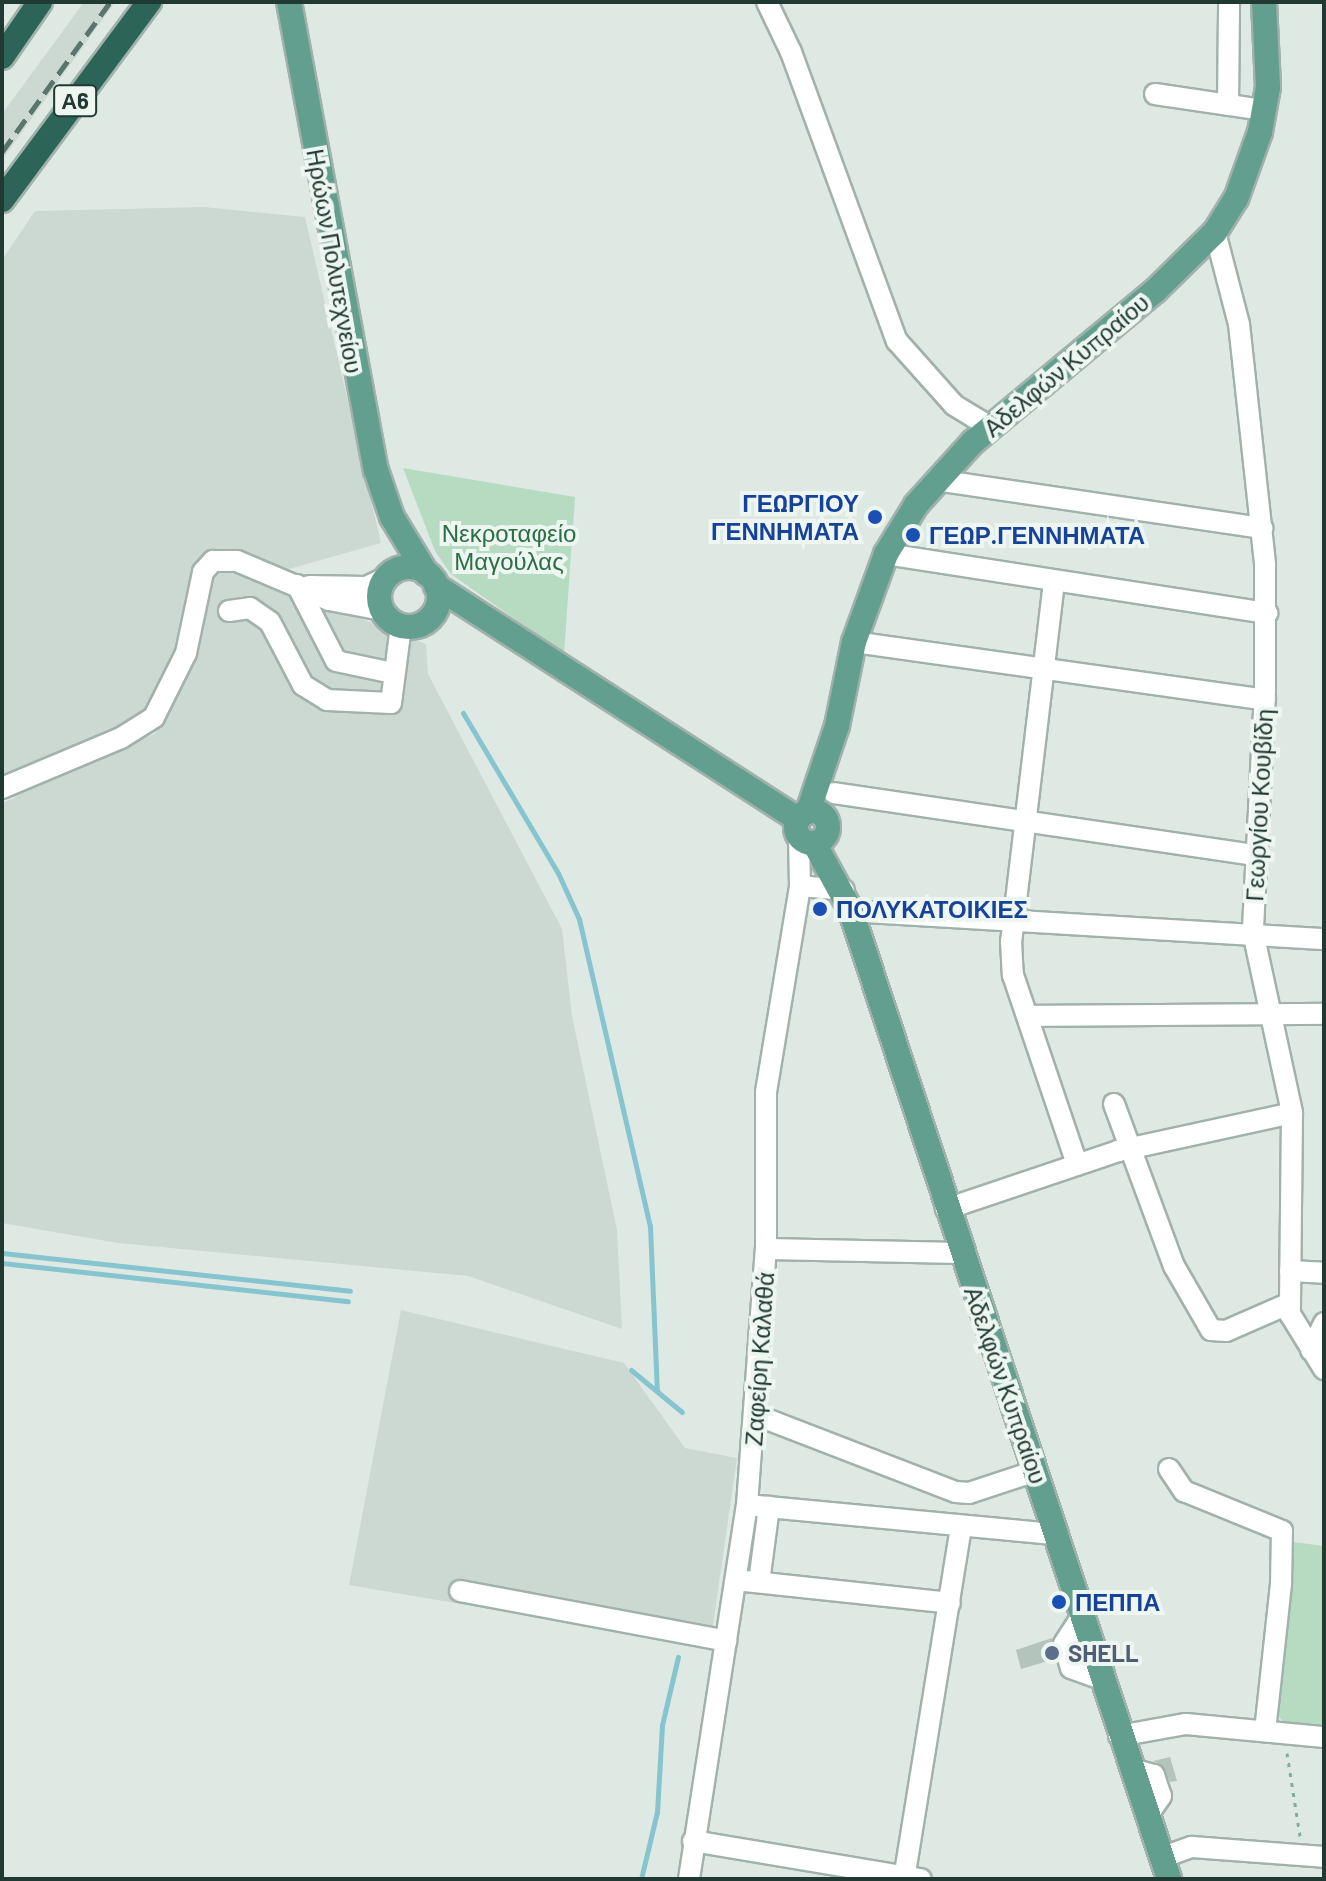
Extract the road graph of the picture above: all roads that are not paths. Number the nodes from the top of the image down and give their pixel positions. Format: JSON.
{"nodes":[{"id":1,"x":40,"y":2,"type":"edge"},
{"id":2,"x":149,"y":2,"type":"edge"},
{"id":3,"x":289,"y":2,"type":"edge"},
{"id":4,"x":767,"y":2,"type":"edge"},
{"id":5,"x":1229,"y":2,"type":"edge"},
{"id":6,"x":1264,"y":2,"type":"edge"},
{"id":7,"x":2,"y":57,"type":"edge"},
{"id":8,"x":1155,"y":94,"type":"dead end"},
{"id":9,"x":1228,"y":105,"type":"junction"},
{"id":10,"x":1264,"y":110,"type":"junction"},
{"id":11,"x":2,"y":200,"type":"edge"},
{"id":12,"x":1215,"y":232,"type":"junction"},
{"id":13,"x":990,"y":427,"type":"junction"},
{"id":14,"x":936,"y":480,"type":"junction"},
{"id":15,"x":392,"y":517,"type":"junction"},
{"id":16,"x":1262,"y":528,"type":"junction"},
{"id":17,"x":886,"y":554,"type":"junction"},
{"id":18,"x":387,"y":576,"type":"junction"},
{"id":19,"x":431,"y":580,"type":"junction"},
{"id":20,"x":1054,"y":582,"type":"junction"},
{"id":21,"x":297,"y":585,"type":"junction"},
{"id":22,"x":382,"y":610,"type":"junction"},
{"id":23,"x":229,"y":611,"type":"dead end"},
{"id":24,"x":1267,"y":613,"type":"junction"},
{"id":25,"x":431,"y":616,"type":"junction"},
{"id":26,"x":401,"y":626,"type":"junction"},
{"id":27,"x":503,"y":628,"type":"junction"},
{"id":28,"x":854,"y":642,"type":"junction"},
{"id":29,"x":1043,"y":671,"type":"junction"},
{"id":30,"x":393,"y":673,"type":"junction"},
{"id":31,"x":1265,"y":700,"type":"junction"},
{"id":32,"x":837,"y":726,"type":"junction"},
{"id":33,"x":2,"y":788,"type":"edge"},
{"id":34,"x":834,"y":793,"type":"junction"},
{"id":35,"x":1023,"y":823,"type":"junction"},
{"id":36,"x":812,"y":827,"type":"junction"},
{"id":37,"x":1255,"y":855,"type":"junction"},
{"id":38,"x":800,"y":886,"type":"junction"},
{"id":39,"x":848,"y":901,"type":"junction"},
{"id":40,"x":1012,"y":919,"type":"junction"},
{"id":41,"x":1253,"y":932,"type":"junction"},
{"id":42,"x":1324,"y":939,"type":"edge"},
{"id":43,"x":1270,"y":1013,"type":"junction"},
{"id":44,"x":1324,"y":1014,"type":"edge"},
{"id":45,"x":1027,"y":1016,"type":"junction"},
{"id":46,"x":1114,"y":1104,"type":"dead end"},
{"id":47,"x":1292,"y":1113,"type":"junction"},
{"id":48,"x":1131,"y":1148,"type":"junction"},
{"id":49,"x":1077,"y":1164,"type":"junction"},
{"id":50,"x":946,"y":1209,"type":"junction"},
{"id":51,"x":766,"y":1249,"type":"junction"},
{"id":52,"x":961,"y":1253,"type":"junction"},
{"id":53,"x":1290,"y":1271,"type":"junction"},
{"id":54,"x":1324,"y":1273,"type":"edge"},
{"id":55,"x":1290,"y":1303,"type":"junction"},
{"id":56,"x":1324,"y":1323,"type":"edge"},
{"id":57,"x":1311,"y":1350,"type":"junction"},
{"id":58,"x":1324,"y":1369,"type":"edge"},
{"id":59,"x":756,"y":1415,"type":"junction"},
{"id":60,"x":1169,"y":1469,"type":"dead end"},
{"id":61,"x":1036,"y":1471,"type":"junction"},
{"id":62,"x":747,"y":1505,"type":"junction"},
{"id":63,"x":769,"y":1507,"type":"junction"},
{"id":64,"x":961,"y":1528,"type":"junction"},
{"id":65,"x":1056,"y":1534,"type":"junction"},
{"id":66,"x":736,"y":1580,"type":"junction"},
{"id":67,"x":759,"y":1582,"type":"junction"},
{"id":68,"x":460,"y":1591,"type":"dead end"},
{"id":69,"x":950,"y":1603,"type":"junction"},
{"id":70,"x":726,"y":1641,"type":"junction"},
{"id":71,"x":1274,"y":1732,"type":"junction"},
{"id":72,"x":1119,"y":1736,"type":"junction"},
{"id":73,"x":1324,"y":1737,"type":"edge"},
{"id":74,"x":693,"y":1841,"type":"junction"},
{"id":75,"x":1324,"y":1857,"type":"edge"},
{"id":76,"x":1165,"y":1868,"type":"edge"},
{"id":77,"x":910,"y":1878,"type":"edge"},
{"id":78,"x":689,"y":1879,"type":"edge"}],
"edges":[{"from":1,"to":7,"type":"highway"},
{"from":2,"to":11,"type":"highway","number":"Α6"},
{"from":3,"to":15,"type":"main road","name":"Ηρώων Πολυτεχνείου"},
{"from":4,"to":13,"type":"street"},
{"from":5,"to":9,"type":"street"},
{"from":6,"to":10,"type":"main road","name":"Αδελφών Κυπραίου"},
{"from":8,"to":9,"type":"street"},
{"from":9,"to":10,"type":"street"},
{"from":10,"to":12,"type":"main road","name":"Αδελφών Κυπραίου"},
{"from":12,"to":13,"type":"main road","name":"Αδελφών Κυπραίου"},
{"from":12,"to":16,"type":"street","name":"Γεωργίου Κουβίδη"},
{"from":13,"to":14,"type":"main road","name":"Αδελφών Κυπραίου"},
{"from":14,"to":16,"type":"street"},
{"from":14,"to":17,"type":"main road","name":"Αδελφών Κυπραίου"},
{"from":15,"to":18,"type":"main road","name":"Ηρώων Πολυτεχνείου"},
{"from":15,"to":19,"type":"main road","name":"Ηρώων Πολυτεχνείου"},
{"from":16,"to":24,"type":"street","name":"Γεωργίου Κουβίδη"},
{"from":17,"to":20,"type":"street"},
{"from":17,"to":28,"type":"main road","name":"Αδελφών Κυπραίου"},
{"from":18,"to":19,"type":"main road"},
{"from":18,"to":21,"type":"street"},
{"from":18,"to":22,"type":"main road"},
{"from":19,"to":25,"type":"main road"},
{"from":19,"to":27,"type":"main road","name":"Ηρώων Πολυτεχνείου"},
{"from":20,"to":24,"type":"street"},
{"from":20,"to":29,"type":"street"},
{"from":21,"to":22,"type":"street"},
{"from":21,"to":30,"type":"street"},
{"from":21,"to":33,"type":"street"},
{"from":22,"to":26,"type":"main road"},
{"from":23,"to":30,"type":"street"},
{"from":24,"to":31,"type":"street","name":"Γεωργίου Κουβίδη"},
{"from":25,"to":26,"type":"main road"},
{"from":25,"to":27,"type":"main road","name":"Ηρώων Πολυτεχνείου"},
{"from":26,"to":30,"type":"street"},
{"from":27,"to":36,"type":"main road","name":"Ηρώων Πολυτεχνείου"},
{"from":28,"to":29,"type":"street"},
{"from":28,"to":32,"type":"main road","name":"Αδελφών Κυπραίου"},
{"from":29,"to":31,"type":"street"},
{"from":29,"to":35,"type":"street"},
{"from":31,"to":37,"type":"street","name":"Γεωργίου Κουβίδη"},
{"from":32,"to":34,"type":"main road","name":"Αδελφών Κυπραίου"},
{"from":32,"to":36,"type":"main road","name":"Αδελφών Κυπραίου"},
{"from":34,"to":35,"type":"street"},
{"from":34,"to":36,"type":"main road","name":"Αδελφών Κυπραίου"},
{"from":35,"to":37,"type":"street"},
{"from":35,"to":40,"type":"street"},
{"from":36,"to":38,"type":"street","name":"Ζαφείρη Καλαθά"},
{"from":36,"to":39,"type":"main road","name":"Αδελφών Κυπραίου"},
{"from":37,"to":41,"type":"street","name":"Γεωργίου Κουβίδη"},
{"from":38,"to":39,"type":"street"},
{"from":38,"to":51,"type":"street","name":"Ζαφείρη Καλαθά"},
{"from":39,"to":40,"type":"street"},
{"from":39,"to":50,"type":"main road","name":"Αδελφών Κυπραίου"},
{"from":40,"to":41,"type":"street"},
{"from":40,"to":45,"type":"street"},
{"from":41,"to":42,"type":"street"},
{"from":41,"to":43,"type":"street","name":"Γεωργίου Κουβίδη"},
{"from":43,"to":44,"type":"street"},
{"from":43,"to":45,"type":"street"},
{"from":43,"to":47,"type":"street","name":"Γεωργίου Κουβίδη"},
{"from":45,"to":49,"type":"street"},
{"from":46,"to":48,"type":"street"},
{"from":47,"to":48,"type":"street"},
{"from":47,"to":53,"type":"street","name":"Γεωργίου Κουβίδη"},
{"from":48,"to":49,"type":"street"},
{"from":48,"to":55,"type":"street"},
{"from":49,"to":50,"type":"street"},
{"from":50,"to":52,"type":"main road","name":"Αδελφών Κυπραίου"},
{"from":51,"to":52,"type":"street"},
{"from":51,"to":59,"type":"street","name":"Ζαφείρη Καλαθά"},
{"from":52,"to":61,"type":"main road","name":"Αδελφών Κυπραίου"},
{"from":53,"to":54,"type":"street"},
{"from":53,"to":55,"type":"street","name":"Γεωργίου Κουβίδη"},
{"from":55,"to":57,"type":"street","name":"Γεωργίου Κουβίδη"},
{"from":56,"to":57,"type":"street"},
{"from":57,"to":58,"type":"street","name":"Γεωργίου Κουβίδη"},
{"from":59,"to":61,"type":"street"},
{"from":59,"to":62,"type":"street","name":"Ζαφείρη Καλαθά"},
{"from":60,"to":71,"type":"street"},
{"from":61,"to":65,"type":"main road","name":"Αδελφών Κυπραίου"},
{"from":62,"to":63,"type":"street"},
{"from":62,"to":66,"type":"street","name":"Ζαφείρη Καλαθά"},
{"from":63,"to":64,"type":"street"},
{"from":63,"to":67,"type":"street"},
{"from":64,"to":65,"type":"street"},
{"from":64,"to":69,"type":"street"},
{"from":65,"to":72,"type":"main road","name":"Αδελφών Κυπραίου"},
{"from":66,"to":67,"type":"street"},
{"from":66,"to":70,"type":"street","name":"Ζαφείρη Καλαθά"},
{"from":67,"to":69,"type":"street"},
{"from":68,"to":70,"type":"street"},
{"from":69,"to":77,"type":"street"},
{"from":70,"to":74,"type":"street","name":"Ζαφείρη Καλαθά"},
{"from":71,"to":72,"type":"street"},
{"from":71,"to":73,"type":"street"},
{"from":72,"to":76,"type":"main road","name":"Αδελφών Κυπραίου"},
{"from":74,"to":77,"type":"street"},
{"from":74,"to":78,"type":"street","name":"Ζαφείρη Καλαθά"},
{"from":75,"to":76,"type":"street"}]}
